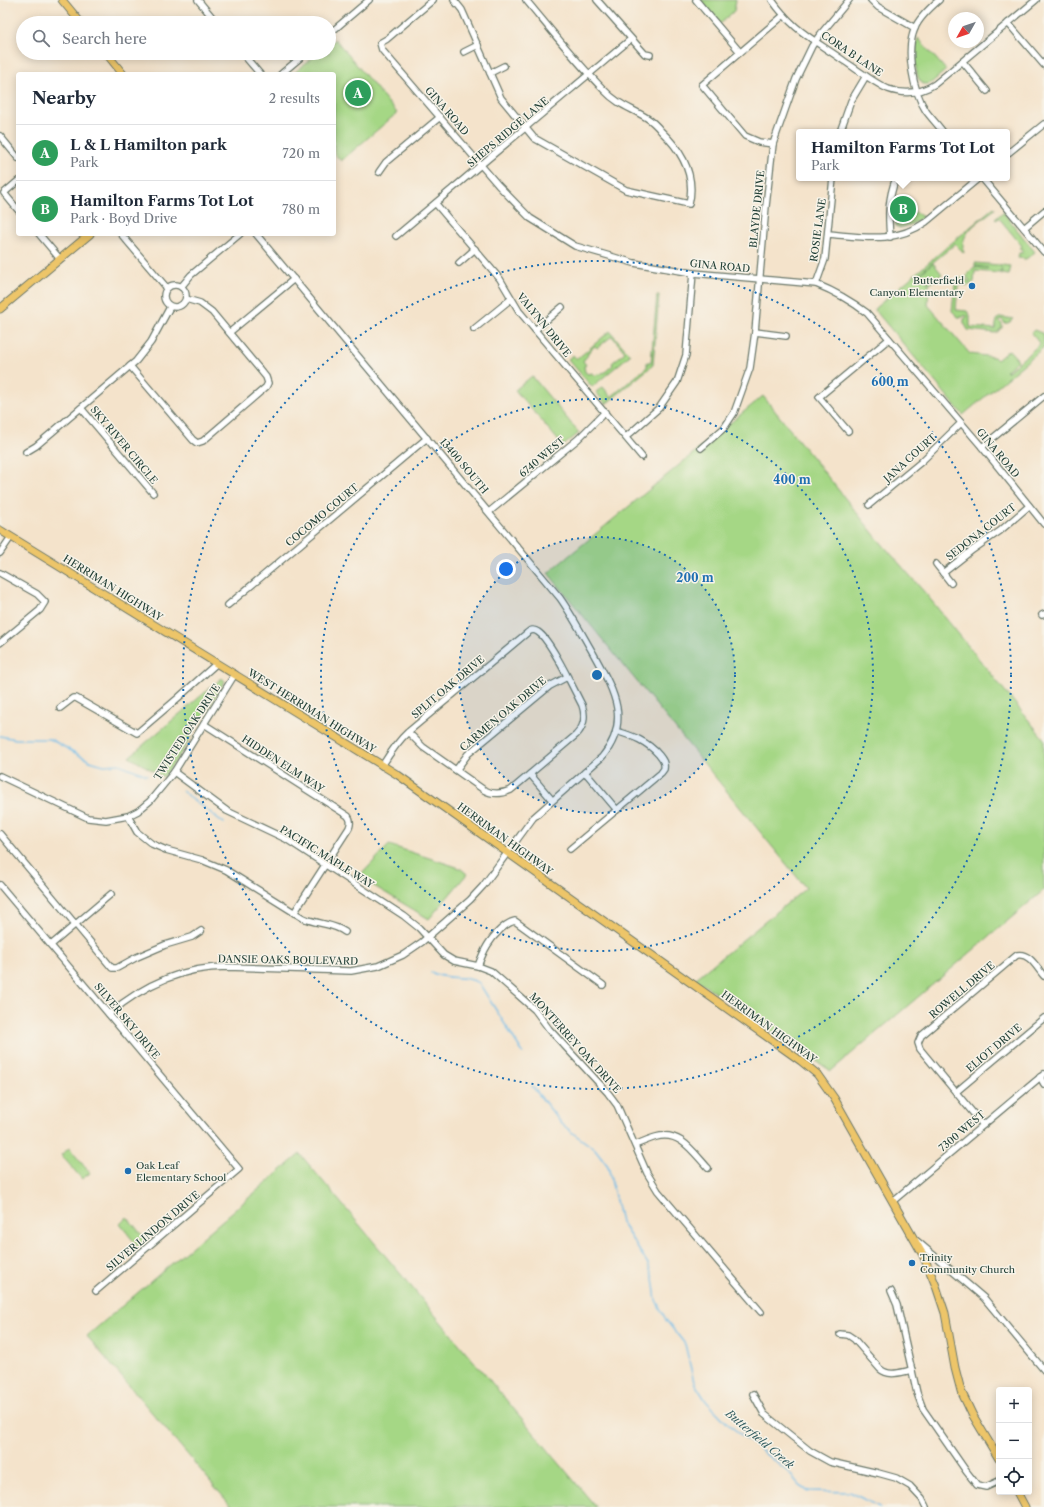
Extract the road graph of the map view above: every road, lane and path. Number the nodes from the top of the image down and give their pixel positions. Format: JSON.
{"nodes":[{"id":1,"x":62,"y":0,"type":"edge"},
{"id":2,"x":198,"y":0,"type":"edge"},
{"id":3,"x":369,"y":0,"type":"edge"},
{"id":4,"x":433,"y":0,"type":"edge"},
{"id":5,"x":454,"y":0,"type":"edge"},
{"id":6,"x":526,"y":0,"type":"edge"},
{"id":7,"x":597,"y":0,"type":"edge"},
{"id":8,"x":696,"y":0,"type":"edge"},
{"id":9,"x":772,"y":0,"type":"edge"},
{"id":10,"x":849,"y":0,"type":"edge"},
{"id":11,"x":872,"y":0,"type":"edge"},
{"id":12,"x":939,"y":0,"type":"edge"},
{"id":13,"x":1036,"y":0,"type":"edge"},
{"id":14,"x":76,"y":16,"type":"edge"},
{"id":15,"x":211,"y":16,"type":"edge"},
{"id":16,"x":784,"y":16,"type":"junction"},
{"id":17,"x":1008,"y":23,"type":"junction"},
{"id":18,"x":336,"y":28,"type":"edge"},
{"id":19,"x":915,"y":28,"type":"junction"},
{"id":20,"x":631,"y":40,"type":"junction"},
{"id":21,"x":815,"y":41,"type":"junction"},
{"id":22,"x":478,"y":45,"type":"junction"},
{"id":23,"x":464,"y":52,"type":"dead end"},
{"id":24,"x":740,"y":52,"type":"junction"},
{"id":25,"x":650,"y":55,"type":"dead end"},
{"id":26,"x":112,"y":60,"type":"edge"},
{"id":27,"x":248,"y":60,"type":"edge"},
{"id":28,"x":298,"y":60,"type":"edge"},
{"id":29,"x":963,"y":62,"type":"junction"},
{"id":30,"x":1044,"y":65,"type":"edge"},
{"id":31,"x":504,"y":66,"type":"dead end"},
{"id":32,"x":121,"y":72,"type":"edge"},
{"id":33,"x":258,"y":72,"type":"edge"},
{"id":34,"x":283,"y":72,"type":"edge"},
{"id":35,"x":490,"y":73,"type":"junction"},
{"id":36,"x":589,"y":75,"type":"junction"},
{"id":37,"x":866,"y":76,"type":"junction"},
{"id":38,"x":987,"y":91,"type":"dead end"},
{"id":39,"x":917,"y":92,"type":"junction"},
{"id":40,"x":440,"y":117,"type":"junction"},
{"id":41,"x":1044,"y":124,"type":"edge"},
{"id":42,"x":526,"y":128,"type":"junction"},
{"id":43,"x":841,"y":129,"type":"edge"},
{"id":44,"x":940,"y":129,"type":"edge"},
{"id":45,"x":0,"y":136,"type":"edge"},
{"id":46,"x":773,"y":144,"type":"junction"},
{"id":47,"x":1010,"y":152,"type":"edge"},
{"id":48,"x":16,"y":156,"type":"edge"},
{"id":49,"x":482,"y":165,"type":"junction"},
{"id":50,"x":379,"y":172,"type":"dead end"},
{"id":51,"x":833,"y":181,"type":"edge"},
{"id":52,"x":895,"y":181,"type":"edge"},
{"id":53,"x":975,"y":181,"type":"edge"},
{"id":54,"x":985,"y":181,"type":"edge"},
{"id":55,"x":16,"y":183,"type":"edge"},
{"id":56,"x":436,"y":204,"type":"junction"},
{"id":57,"x":16,"y":208,"type":"edge"},
{"id":58,"x":1044,"y":211,"type":"edge"},
{"id":59,"x":1024,"y":228,"type":"junction"},
{"id":60,"x":828,"y":234,"type":"junction"},
{"id":61,"x":41,"y":236,"type":"edge"},
{"id":62,"x":88,"y":236,"type":"edge"},
{"id":63,"x":124,"y":236,"type":"edge"},
{"id":64,"x":238,"y":236,"type":"edge"},
{"id":65,"x":258,"y":236,"type":"edge"},
{"id":66,"x":396,"y":236,"type":"dead end"},
{"id":67,"x":890,"y":237,"type":"junction"},
{"id":68,"x":475,"y":249,"type":"junction"},
{"id":69,"x":1044,"y":252,"type":"edge"},
{"id":70,"x":60,"y":259,"type":"junction"},
{"id":71,"x":459,"y":263,"type":"dead end"},
{"id":72,"x":693,"y":273,"type":"junction"},
{"id":73,"x":294,"y":279,"type":"junction"},
{"id":74,"x":760,"y":279,"type":"junction"},
{"id":75,"x":816,"y":284,"type":"junction"},
{"id":76,"x":181,"y":286,"type":"junction"},
{"id":77,"x":167,"y":288,"type":"junction"},
{"id":78,"x":186,"y":298,"type":"junction"},
{"id":79,"x":511,"y":298,"type":"junction"},
{"id":80,"x":170,"y":307,"type":"junction"},
{"id":81,"x":562,"y":307,"type":"dead end"},
{"id":82,"x":0,"y":308,"type":"edge"},
{"id":83,"x":474,"y":329,"type":"dead end"},
{"id":84,"x":535,"y":330,"type":"junction"},
{"id":85,"x":230,"y":332,"type":"junction"},
{"id":86,"x":755,"y":332,"type":"junction"},
{"id":87,"x":786,"y":336,"type":"dead end"},
{"id":88,"x":889,"y":339,"type":"junction"},
{"id":89,"x":130,"y":366,"type":"junction"},
{"id":90,"x":1044,"y":396,"type":"edge"},
{"id":91,"x":81,"y":408,"type":"junction"},
{"id":92,"x":605,"y":412,"type":"junction"},
{"id":93,"x":961,"y":423,"type":"junction"},
{"id":94,"x":848,"y":431,"type":"dead end"},
{"id":95,"x":626,"y":437,"type":"junction"},
{"id":96,"x":427,"y":438,"type":"junction"},
{"id":97,"x":701,"y":448,"type":"dead end"},
{"id":98,"x":982,"y":448,"type":"junction"},
{"id":99,"x":26,"y":452,"type":"dead end"},
{"id":100,"x":642,"y":457,"type":"dead end"},
{"id":101,"x":153,"y":493,"type":"dead end"},
{"id":102,"x":869,"y":505,"type":"dead end"},
{"id":103,"x":1029,"y":506,"type":"junction"},
{"id":104,"x":489,"y":512,"type":"junction"},
{"id":105,"x":1044,"y":524,"type":"edge"},
{"id":106,"x":0,"y":530,"type":"edge"},
{"id":107,"x":11,"y":537,"type":"junction"},
{"id":108,"x":0,"y":553,"type":"edge"},
{"id":109,"x":936,"y":564,"type":"dead end"},
{"id":110,"x":0,"y":573,"type":"edge"},
{"id":111,"x":943,"y":573,"type":"junction"},
{"id":112,"x":951,"y":583,"type":"dead end"},
{"id":113,"x":228,"y":605,"type":"dead end"},
{"id":114,"x":0,"y":643,"type":"edge"},
{"id":115,"x":216,"y":664,"type":"junction"},
{"id":116,"x":235,"y":674,"type":"junction"},
{"id":117,"x":567,"y":676,"type":"junction"},
{"id":118,"x":60,"y":708,"type":"dead end"},
{"id":119,"x":204,"y":724,"type":"junction"},
{"id":120,"x":616,"y":731,"type":"junction"},
{"id":121,"x":408,"y":732,"type":"junction"},
{"id":122,"x":382,"y":766,"type":"junction"},
{"id":123,"x":456,"y":770,"type":"junction"},
{"id":124,"x":174,"y":772,"type":"junction"},
{"id":125,"x":585,"y":772,"type":"junction"},
{"id":126,"x":530,"y":774,"type":"junction"},
{"id":127,"x":398,"y":775,"type":"joint"},
{"id":128,"x":0,"y":776,"type":"edge"},
{"id":129,"x":552,"y":800,"type":"junction"},
{"id":130,"x":617,"y":810,"type":"junction"},
{"id":131,"x":128,"y":816,"type":"junction"},
{"id":132,"x":0,"y":834,"type":"edge"},
{"id":133,"x":570,"y":849,"type":"dead end"},
{"id":134,"x":506,"y":853,"type":"junction"},
{"id":135,"x":325,"y":865,"type":"junction"},
{"id":136,"x":0,"y":884,"type":"edge"},
{"id":137,"x":111,"y":894,"type":"dead end"},
{"id":138,"x":294,"y":913,"type":"junction"},
{"id":139,"x":76,"y":924,"type":"junction"},
{"id":140,"x":201,"y":931,"type":"dead end"},
{"id":141,"x":345,"y":932,"type":"dead end"},
{"id":142,"x":427,"y":938,"type":"junction"},
{"id":143,"x":51,"y":945,"type":"junction"},
{"id":144,"x":478,"y":966,"type":"junction"},
{"id":145,"x":1044,"y":976,"type":"edge"},
{"id":146,"x":603,"y":985,"type":"dead end"},
{"id":147,"x":109,"y":1014,"type":"junction"},
{"id":148,"x":1044,"y":1018,"type":"edge"},
{"id":149,"x":1042,"y":1075,"type":"edge"},
{"id":150,"x":1044,"y":1084,"type":"edge"},
{"id":151,"x":956,"y":1092,"type":"junction"},
{"id":152,"x":983,"y":1125,"type":"junction"},
{"id":153,"x":635,"y":1145,"type":"junction"},
{"id":154,"x":708,"y":1168,"type":"dead end"},
{"id":155,"x":240,"y":1169,"type":"joint"},
{"id":156,"x":893,"y":1201,"type":"junction"},
{"id":157,"x":916,"y":1241,"type":"junction"},
{"id":158,"x":96,"y":1291,"type":"dead end"},
{"id":159,"x":891,"y":1291,"type":"dead end"},
{"id":160,"x":761,"y":1312,"type":"dead end"},
{"id":161,"x":840,"y":1334,"type":"dead end"},
{"id":162,"x":912,"y":1370,"type":"junction"},
{"id":163,"x":1044,"y":1370,"type":"edge"},
{"id":164,"x":753,"y":1394,"type":"dead end"},
{"id":165,"x":996,"y":1454,"type":"edge"},
{"id":166,"x":996,"y":1483,"type":"edge"},
{"id":167,"x":1019,"y":1495,"type":"edge"},
{"id":168,"x":926,"y":1507,"type":"edge"},
{"id":169,"x":1025,"y":1507,"type":"edge"}],
"edges":[{"from":1,"to":14,"type":"main road"},
{"from":2,"to":15,"type":"street"},
{"from":3,"to":18,"type":"street"},
{"from":4,"to":40,"type":"street","name":"GINA ROAD"},
{"from":5,"to":22,"type":"street"},
{"from":6,"to":36,"type":"street"},
{"from":7,"to":20,"type":"street"},
{"from":8,"to":24,"type":"street"},
{"from":9,"to":16,"type":"street","name":"CORA B LANE"},
{"from":10,"to":21,"type":"street","name":"BLAYDE DRIVE"},
{"from":11,"to":19,"type":"street"},
{"from":12,"to":19,"type":"street"},
{"from":13,"to":17,"type":"street","name":"CORA B LANE"},
{"from":16,"to":21,"type":"street","name":"CORA B LANE"},
{"from":16,"to":24,"type":"street"},
{"from":17,"to":29,"type":"street","name":"CORA B LANE"},
{"from":17,"to":30,"type":"street"},
{"from":19,"to":39,"type":"street"},
{"from":20,"to":25,"type":"street"},
{"from":20,"to":36,"type":"street","name":"SHEPS RIDGE LANE"},
{"from":21,"to":37,"type":"street","name":"CORA B LANE"},
{"from":21,"to":46,"type":"street","name":"BLAYDE DRIVE"},
{"from":22,"to":23,"type":"street"},
{"from":22,"to":35,"type":"street"},
{"from":24,"to":46,"type":"street"},
{"from":26,"to":32,"type":"main road"},
{"from":27,"to":33,"type":"street"},
{"from":28,"to":34,"type":"street"},
{"from":29,"to":38,"type":"street"},
{"from":29,"to":39,"type":"street","name":"CORA B LANE"},
{"from":31,"to":35,"type":"street"},
{"from":35,"to":42,"type":"street"},
{"from":36,"to":42,"type":"street","name":"SHEPS RIDGE LANE"},
{"from":36,"to":42,"type":"street"},
{"from":37,"to":39,"type":"street","name":"CORA B LANE"},
{"from":37,"to":43,"type":"street"},
{"from":39,"to":44,"type":"street"},
{"from":40,"to":49,"type":"street","name":"GINA ROAD"},
{"from":40,"to":50,"type":"street"},
{"from":41,"to":47,"type":"street"},
{"from":42,"to":49,"type":"street","name":"SHEPS RIDGE LANE"},
{"from":45,"to":48,"type":"street"},
{"from":46,"to":74,"type":"street","name":"BLAYDE DRIVE"},
{"from":49,"to":56,"type":"street","name":"SHEPS RIDGE LANE"},
{"from":49,"to":72,"type":"street","name":"GINA ROAD"},
{"from":51,"to":60,"type":"street","name":"ROSIE LANE"},
{"from":52,"to":67,"type":"street"},
{"from":53,"to":67,"type":"street"},
{"from":54,"to":59,"type":"street"},
{"from":55,"to":57,"type":"street"},
{"from":56,"to":66,"type":"street","name":"SHEPS RIDGE LANE"},
{"from":56,"to":68,"type":"street","name":"VALYNN DRIVE"},
{"from":58,"to":59,"type":"street"},
{"from":59,"to":69,"type":"street"},
{"from":60,"to":67,"type":"street"},
{"from":60,"to":75,"type":"street","name":"ROSIE LANE"},
{"from":61,"to":70,"type":"street"},
{"from":62,"to":70,"type":"main road"},
{"from":63,"to":77,"type":"street"},
{"from":64,"to":76,"type":"street"},
{"from":65,"to":73,"type":"street","name":"13400 SOUTH"},
{"from":68,"to":71,"type":"street"},
{"from":68,"to":79,"type":"street","name":"VALYNN DRIVE"},
{"from":70,"to":82,"type":"main road"},
{"from":72,"to":74,"type":"street","name":"GINA ROAD"},
{"from":72,"to":95,"type":"street"},
{"from":73,"to":85,"type":"street"},
{"from":73,"to":96,"type":"street","name":"13400 SOUTH"},
{"from":74,"to":75,"type":"street","name":"GINA ROAD"},
{"from":74,"to":86,"type":"street","name":"BLAYDE DRIVE"},
{"from":75,"to":88,"type":"street","name":"GINA ROAD"},
{"from":76,"to":77,"type":"street"},
{"from":76,"to":78,"type":"street"},
{"from":77,"to":80,"type":"street"},
{"from":78,"to":80,"type":"street"},
{"from":78,"to":85,"type":"street"},
{"from":79,"to":83,"type":"street"},
{"from":79,"to":84,"type":"street","name":"VALYNN DRIVE"},
{"from":80,"to":89,"type":"street"},
{"from":81,"to":84,"type":"street"},
{"from":84,"to":92,"type":"street","name":"VALYNN DRIVE"},
{"from":85,"to":89,"type":"street"},
{"from":86,"to":87,"type":"street"},
{"from":86,"to":97,"type":"street","name":"BLAYDE DRIVE"},
{"from":88,"to":93,"type":"street","name":"GINA ROAD"},
{"from":88,"to":94,"type":"street"},
{"from":89,"to":91,"type":"street"},
{"from":90,"to":98,"type":"street"},
{"from":91,"to":99,"type":"street"},
{"from":91,"to":101,"type":"street","name":"SKY RIVER CIRCLE"},
{"from":92,"to":95,"type":"street","name":"VALYNN DRIVE"},
{"from":92,"to":104,"type":"street","name":"6740 WEST"},
{"from":93,"to":98,"type":"street","name":"GINA ROAD"},
{"from":93,"to":102,"type":"street","name":"JANA COURT"},
{"from":95,"to":100,"type":"street","name":"VALYNN DRIVE"},
{"from":96,"to":104,"type":"street","name":"13400 SOUTH"},
{"from":96,"to":113,"type":"street","name":"COCOMO COURT"},
{"from":98,"to":103,"type":"street","name":"GINA ROAD"},
{"from":103,"to":105,"type":"street","name":"GINA ROAD"},
{"from":103,"to":111,"type":"street","name":"SEDONA COURT"},
{"from":104,"to":120,"type":"street","name":"13400 SOUTH"},
{"from":106,"to":107,"type":"main road","name":"HERRIMAN HIGHWAY"},
{"from":107,"to":108,"type":"street"},
{"from":107,"to":115,"type":"main road","name":"HERRIMAN HIGHWAY"},
{"from":109,"to":111,"type":"street","name":"SEDONA COURT"},
{"from":110,"to":114,"type":"street"},
{"from":111,"to":112,"type":"street","name":"SEDONA COURT"},
{"from":115,"to":116,"type":"main road","name":"WEST HERRIMAN HIGHWAY"},
{"from":115,"to":118,"type":"street"},
{"from":116,"to":119,"type":"street","name":"TWISTED OAK DRIVE"},
{"from":116,"to":122,"type":"main road","name":"WEST HERRIMAN HIGHWAY"},
{"from":117,"to":121,"type":"street","name":"SPLIT OAK DRIVE"},
{"from":117,"to":123,"type":"street","name":"CARMEN OAK DRIVE"},
{"from":117,"to":126,"type":"street"},
{"from":119,"to":124,"type":"street","name":"TWISTED OAK DRIVE"},
{"from":119,"to":135,"type":"street","name":"HIDDEN ELM WAY"},
{"from":120,"to":125,"type":"street","name":"DANSIE OAKS BOULEVARD"},
{"from":120,"to":130,"type":"street"},
{"from":121,"to":122,"type":"street","name":"SPLIT OAK DRIVE"},
{"from":121,"to":123,"type":"street"},
{"from":122,"to":127,"type":"main road","name":"WEST HERRIMAN HIGHWAY"},
{"from":123,"to":126,"type":"street"},
{"from":124,"to":131,"type":"street","name":"TWISTED OAK DRIVE"},
{"from":124,"to":135,"type":"street","name":"PACIFIC MAPLE WAY"},
{"from":125,"to":129,"type":"street","name":"DANSIE OAKS BOULEVARD"},
{"from":125,"to":130,"type":"street"},
{"from":126,"to":129,"type":"street"},
{"from":127,"to":134,"type":"main road","name":"HERRIMAN HIGHWAY"},
{"from":128,"to":131,"type":"street","name":"TWISTED OAK DRIVE"},
{"from":129,"to":134,"type":"street","name":"DANSIE OAKS BOULEVARD"},
{"from":130,"to":133,"type":"street"},
{"from":131,"to":138,"type":"street"},
{"from":132,"to":139,"type":"street"},
{"from":134,"to":142,"type":"street","name":"DANSIE OAKS BOULEVARD"},
{"from":134,"to":156,"type":"main road","name":"HERRIMAN HIGHWAY"},
{"from":135,"to":138,"type":"street"},
{"from":135,"to":142,"type":"street","name":"PACIFIC MAPLE WAY"},
{"from":136,"to":143,"type":"street","name":"SILVER SKY DRIVE"},
{"from":137,"to":139,"type":"street"},
{"from":138,"to":141,"type":"street"},
{"from":139,"to":140,"type":"street"},
{"from":139,"to":143,"type":"street"},
{"from":142,"to":144,"type":"street","name":"MONTERREY OAK DRIVE"},
{"from":142,"to":147,"type":"street","name":"DANSIE OAKS BOULEVARD"},
{"from":143,"to":147,"type":"street","name":"SILVER SKY DRIVE"},
{"from":144,"to":146,"type":"street"},
{"from":144,"to":153,"type":"street","name":"MONTERREY OAK DRIVE"},
{"from":145,"to":151,"type":"street","name":"ROWELL DRIVE"},
{"from":147,"to":155,"type":"street","name":"SILVER SKY DRIVE"},
{"from":148,"to":151,"type":"street","name":"ELIOT DRIVE"},
{"from":149,"to":150,"type":"street"},
{"from":149,"to":152,"type":"street","name":"7300 WEST"},
{"from":151,"to":152,"type":"street"},
{"from":152,"to":156,"type":"street","name":"7300 WEST"},
{"from":153,"to":154,"type":"street"},
{"from":153,"to":160,"type":"street","name":"MONTERREY OAK DRIVE"},
{"from":155,"to":158,"type":"street","name":"SILVER LINDON DRIVE"},
{"from":156,"to":157,"type":"main road","name":"HERRIMAN HIGHWAY"},
{"from":157,"to":163,"type":"street"},
{"from":157,"to":165,"type":"main road","name":"HERRIMAN HIGHWAY"},
{"from":159,"to":162,"type":"street"},
{"from":161,"to":162,"type":"street"},
{"from":162,"to":166,"type":"street"},
{"from":164,"to":168,"type":"street"},
{"from":167,"to":169,"type":"main road"}]}
